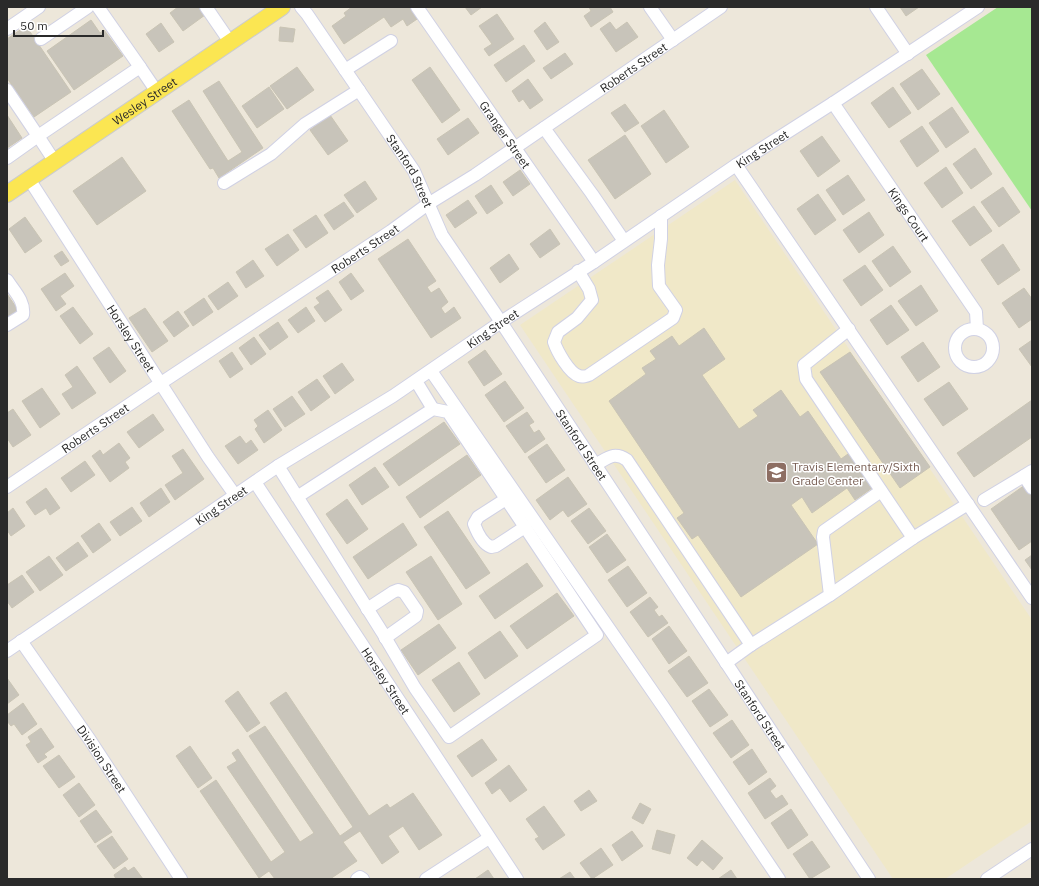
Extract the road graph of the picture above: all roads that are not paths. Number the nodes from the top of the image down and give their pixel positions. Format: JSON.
{"nodes":[{"id":1,"x":39,"y":7,"type":"edge"},
{"id":2,"x":88,"y":7,"type":"edge"},
{"id":3,"x":98,"y":7,"type":"edge"},
{"id":4,"x":206,"y":7,"type":"edge"},
{"id":5,"x":282,"y":7,"type":"edge"},
{"id":6,"x":301,"y":7,"type":"edge"},
{"id":7,"x":417,"y":7,"type":"edge"},
{"id":8,"x":650,"y":7,"type":"edge"},
{"id":9,"x":721,"y":7,"type":"edge"},
{"id":10,"x":876,"y":7,"type":"edge"},
{"id":11,"x":978,"y":7,"type":"edge"},
{"id":12,"x":964,"y":11,"type":"edge"},
{"id":13,"x":7,"y":29,"type":"edge"},
{"id":14,"x":41,"y":39,"type":"dead end"},
{"id":15,"x":672,"y":40,"type":"junction"},
{"id":16,"x":391,"y":41,"type":"dead end"},
{"id":17,"x":230,"y":42,"type":"junction"},
{"id":18,"x":908,"y":54,"type":"junction"},
{"id":19,"x":140,"y":67,"type":"junction"},
{"id":20,"x":345,"y":70,"type":"junction"},
{"id":21,"x":7,"y":90,"type":"edge"},
{"id":22,"x":359,"y":90,"type":"junction"},
{"id":23,"x":157,"y":92,"type":"junction"},
{"id":24,"x":833,"y":103,"type":"junction"},
{"id":25,"x":544,"y":128,"type":"junction"},
{"id":26,"x":38,"y":136,"type":"junction"},
{"id":27,"x":515,"y":148,"type":"junction"},
{"id":28,"x":7,"y":158,"type":"edge"},
{"id":29,"x":55,"y":162,"type":"junction"},
{"id":30,"x":736,"y":165,"type":"junction"},
{"id":31,"x":29,"y":179,"type":"junction"},
{"id":32,"x":224,"y":183,"type":"dead end"},
{"id":33,"x":7,"y":194,"type":"edge"},
{"id":34,"x":428,"y":204,"type":"junction"},
{"id":35,"x":661,"y":216,"type":"junction"},
{"id":36,"x":624,"y":241,"type":"junction"},
{"id":37,"x":594,"y":262,"type":"junction"},
{"id":38,"x":578,"y":271,"type":"junction"},
{"id":39,"x":7,"y":280,"type":"edge"},
{"id":40,"x":501,"y":322,"type":"junction"},
{"id":41,"x":7,"y":325,"type":"edge"},
{"id":42,"x":977,"y":329,"type":"dead end"},
{"id":43,"x":849,"y":330,"type":"junction"},
{"id":44,"x":431,"y":371,"type":"junction"},
{"id":45,"x":416,"y":381,"type":"junction"},
{"id":46,"x":161,"y":383,"type":"junction"},
{"id":47,"x":433,"y":409,"type":"junction"},
{"id":48,"x":596,"y":465,"type":"junction"},
{"id":49,"x":278,"y":466,"type":"junction"},
{"id":50,"x":1028,"y":474,"type":"edge"},
{"id":51,"x":255,"y":482,"type":"junction"},
{"id":52,"x":7,"y":487,"type":"edge"},
{"id":53,"x":1032,"y":488,"type":"edge"},
{"id":54,"x":881,"y":491,"type":"junction"},
{"id":55,"x":235,"y":495,"type":"junction"},
{"id":56,"x":297,"y":497,"type":"junction"},
{"id":57,"x":506,"y":499,"type":"junction"},
{"id":58,"x":984,"y":500,"type":"dead end"},
{"id":59,"x":968,"y":504,"type":"junction"},
{"id":60,"x":525,"y":527,"type":"junction"},
{"id":61,"x":913,"y":538,"type":"junction"},
{"id":62,"x":830,"y":595,"type":"junction"},
{"id":63,"x":1032,"y":598,"type":"edge"},
{"id":64,"x":367,"y":609,"type":"junction"},
{"id":65,"x":385,"y":638,"type":"junction"},
{"id":66,"x":20,"y":641,"type":"junction"},
{"id":67,"x":751,"y":645,"type":"junction"},
{"id":68,"x":7,"y":651,"type":"edge"},
{"id":69,"x":726,"y":663,"type":"junction"},
{"id":70,"x":489,"y":838,"type":"junction"},
{"id":71,"x":1032,"y":849,"type":"edge"},
{"id":72,"x":181,"y":879,"type":"edge"},
{"id":73,"x":426,"y":879,"type":"edge"},
{"id":74,"x":517,"y":879,"type":"edge"},
{"id":75,"x":779,"y":879,"type":"edge"},
{"id":76,"x":869,"y":879,"type":"edge"},
{"id":77,"x":987,"y":879,"type":"edge"}],
"edges":[{"from":1,"to":13,"type":"street"},
{"from":2,"to":14,"type":"street"},
{"from":3,"to":19,"type":"street"},
{"from":4,"to":17,"type":"street"},
{"from":5,"to":17,"type":"main road","name":"Wesley Street"},
{"from":6,"to":20,"type":"street","name":"Stanford Street"},
{"from":7,"to":27,"type":"street","name":"Granger Street"},
{"from":8,"to":15,"type":"street"},
{"from":9,"to":15,"type":"street","name":"Roberts Street"},
{"from":10,"to":18,"type":"street"},
{"from":11,"to":12,"type":"street","name":"King Street"},
{"from":12,"to":18,"type":"street","name":"King Street"},
{"from":15,"to":25,"type":"street","name":"Roberts Street"},
{"from":16,"to":20,"type":"street"},
{"from":17,"to":23,"type":"main road","name":"Wesley Street"},
{"from":18,"to":24,"type":"street","name":"King Street"},
{"from":19,"to":23,"type":"street"},
{"from":19,"to":26,"type":"street"},
{"from":20,"to":22,"type":"street","name":"Stanford Street"},
{"from":21,"to":26,"type":"street"},
{"from":22,"to":32,"type":"street"},
{"from":22,"to":34,"type":"street","name":"Stanford Street"},
{"from":23,"to":29,"type":"main road","name":"Wesley Street"},
{"from":24,"to":30,"type":"street","name":"King Street"},
{"from":24,"to":42,"type":"street","name":"Kings Court"},
{"from":25,"to":27,"type":"street","name":"Roberts Street"},
{"from":25,"to":36,"type":"street"},
{"from":26,"to":28,"type":"street"},
{"from":26,"to":29,"type":"street"},
{"from":27,"to":34,"type":"street","name":"Roberts Street"},
{"from":27,"to":37,"type":"street","name":"Granger Street"},
{"from":29,"to":31,"type":"main road","name":"Wesley Street"},
{"from":30,"to":35,"type":"street","name":"King Street"},
{"from":30,"to":43,"type":"street"},
{"from":31,"to":33,"type":"main road","name":"Wesley Street"},
{"from":31,"to":46,"type":"street","name":"Horsley Street"},
{"from":34,"to":40,"type":"street","name":"Stanford Street"},
{"from":34,"to":46,"type":"street","name":"Roberts Street"},
{"from":35,"to":36,"type":"street","name":"King Street"},
{"from":35,"to":38,"type":"street"},
{"from":36,"to":37,"type":"street","name":"King Street"},
{"from":37,"to":38,"type":"street","name":"King Street"},
{"from":38,"to":40,"type":"street","name":"King Street"},
{"from":39,"to":41,"type":"street"},
{"from":40,"to":44,"type":"street","name":"King Street"},
{"from":40,"to":48,"type":"street","name":"Stanford Street"},
{"from":43,"to":54,"type":"street"},
{"from":43,"to":59,"type":"street"},
{"from":44,"to":45,"type":"street","name":"King Street"},
{"from":44,"to":75,"type":"street"},
{"from":45,"to":47,"type":"street"},
{"from":45,"to":49,"type":"street","name":"King Street"},
{"from":46,"to":52,"type":"street","name":"Roberts Street"},
{"from":46,"to":55,"type":"street","name":"Horsley Street"},
{"from":47,"to":56,"type":"street"},
{"from":47,"to":57,"type":"street"},
{"from":48,"to":67,"type":"street"},
{"from":48,"to":69,"type":"street","name":"Stanford Street"},
{"from":49,"to":51,"type":"street","name":"King Street"},
{"from":49,"to":56,"type":"street"},
{"from":50,"to":53,"type":"street"},
{"from":50,"to":58,"type":"street"},
{"from":51,"to":55,"type":"street","name":"King Street"},
{"from":51,"to":70,"type":"street","name":"Horsley Street"},
{"from":54,"to":61,"type":"street"},
{"from":54,"to":62,"type":"street"},
{"from":55,"to":66,"type":"street","name":"King Street"},
{"from":56,"to":64,"type":"street"},
{"from":57,"to":60,"type":"street"},
{"from":57,"to":60,"type":"street"},
{"from":59,"to":61,"type":"street"},
{"from":59,"to":63,"type":"street"},
{"from":60,"to":65,"type":"street"},
{"from":61,"to":62,"type":"street"},
{"from":62,"to":67,"type":"street"},
{"from":64,"to":65,"type":"street"},
{"from":64,"to":65,"type":"street"},
{"from":66,"to":68,"type":"street","name":"King Street"},
{"from":66,"to":72,"type":"street","name":"Division Street"},
{"from":67,"to":69,"type":"street"},
{"from":69,"to":76,"type":"street","name":"Stanford Street"},
{"from":70,"to":73,"type":"street"},
{"from":70,"to":74,"type":"street","name":"Horsley Street"},
{"from":71,"to":77,"type":"street"}]}
